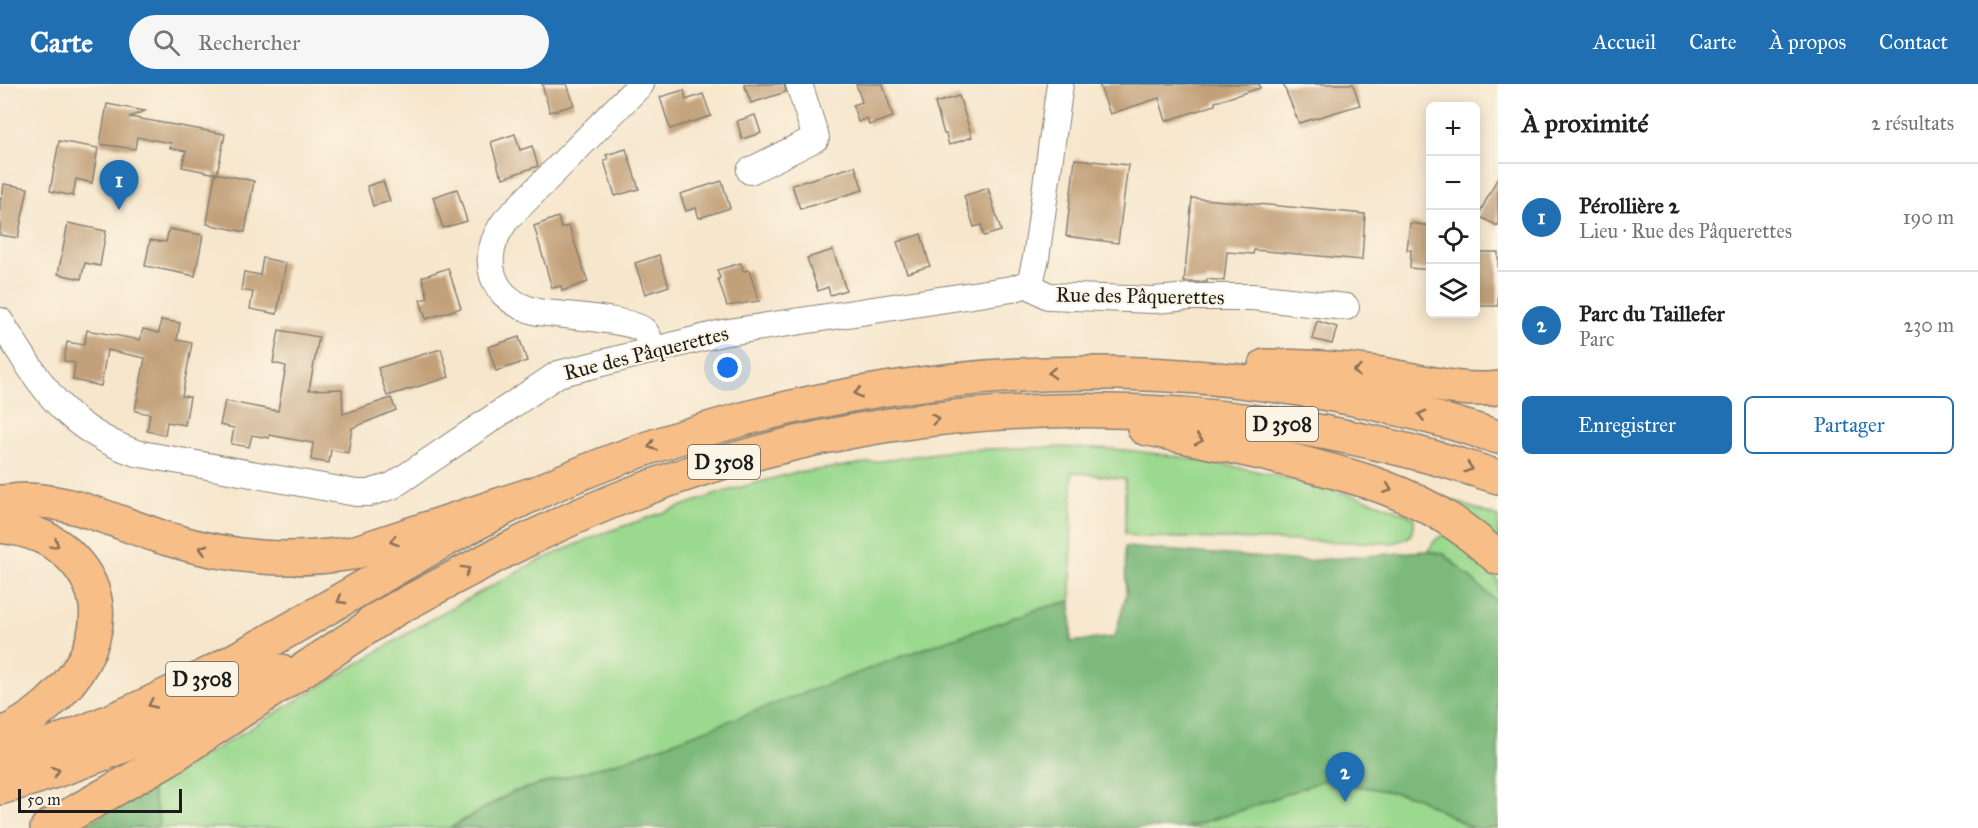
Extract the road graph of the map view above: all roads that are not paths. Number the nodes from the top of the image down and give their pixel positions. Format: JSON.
{"nodes":[{"id":1,"x":641,"y":84,"type":"edge"},
{"id":2,"x":799,"y":84,"type":"edge"},
{"id":3,"x":1060,"y":84,"type":"edge"},
{"id":4,"x":750,"y":171,"type":"dead end"},
{"id":5,"x":1027,"y":284,"type":"junction"},
{"id":6,"x":1346,"y":307,"type":"dead end"},
{"id":7,"x":0,"y":321,"type":"edge"},
{"id":8,"x":652,"y":351,"type":"junction"},
{"id":9,"x":1110,"y":372,"type":"junction"},
{"id":10,"x":1498,"y":388,"type":"edge"},
{"id":11,"x":1060,"y":410,"type":"junction"},
{"id":12,"x":1498,"y":437,"type":"edge"},
{"id":13,"x":1498,"y":477,"type":"edge"},
{"id":14,"x":529,"y":495,"type":"junction"},
{"id":15,"x":0,"y":502,"type":"edge"},
{"id":16,"x":0,"y":526,"type":"edge"},
{"id":17,"x":1498,"y":558,"type":"edge"},
{"id":18,"x":397,"y":608,"type":"junction"},
{"id":19,"x":0,"y":735,"type":"edge"},
{"id":20,"x":0,"y":760,"type":"edge"},
{"id":21,"x":0,"y":788,"type":"edge"},
{"id":22,"x":47,"y":828,"type":"edge"}],
"edges":[{"from":1,"to":8,"type":"street"},
{"from":2,"to":4,"type":"street"},
{"from":3,"to":5,"type":"street"},
{"from":5,"to":6,"type":"street","name":"Rue des Pâquerettes"},
{"from":5,"to":8,"type":"street","name":"Rue des Pâquerettes"},
{"from":7,"to":8,"type":"street","name":"Rue des Pâquerettes"},
{"from":10,"to":9,"type":"highway","one_way":true},
{"from":12,"to":9,"type":"highway","number":"D 3508","one_way":true},
{"from":9,"to":14,"type":"highway","number":"D 3508","one_way":true},
{"from":11,"to":13,"type":"highway","number":"D 3508","one_way":true},
{"from":11,"to":17,"type":"highway","one_way":true},
{"from":18,"to":11,"type":"highway","number":"D 3508","one_way":true},
{"from":14,"to":15,"type":"highway","one_way":true},
{"from":14,"to":20,"type":"highway","number":"D 3508","one_way":true},
{"from":16,"to":19,"type":"highway","one_way":true},
{"from":21,"to":18,"type":"highway","number":"D 3508","one_way":true},
{"from":18,"to":22,"type":"highway"}]}
